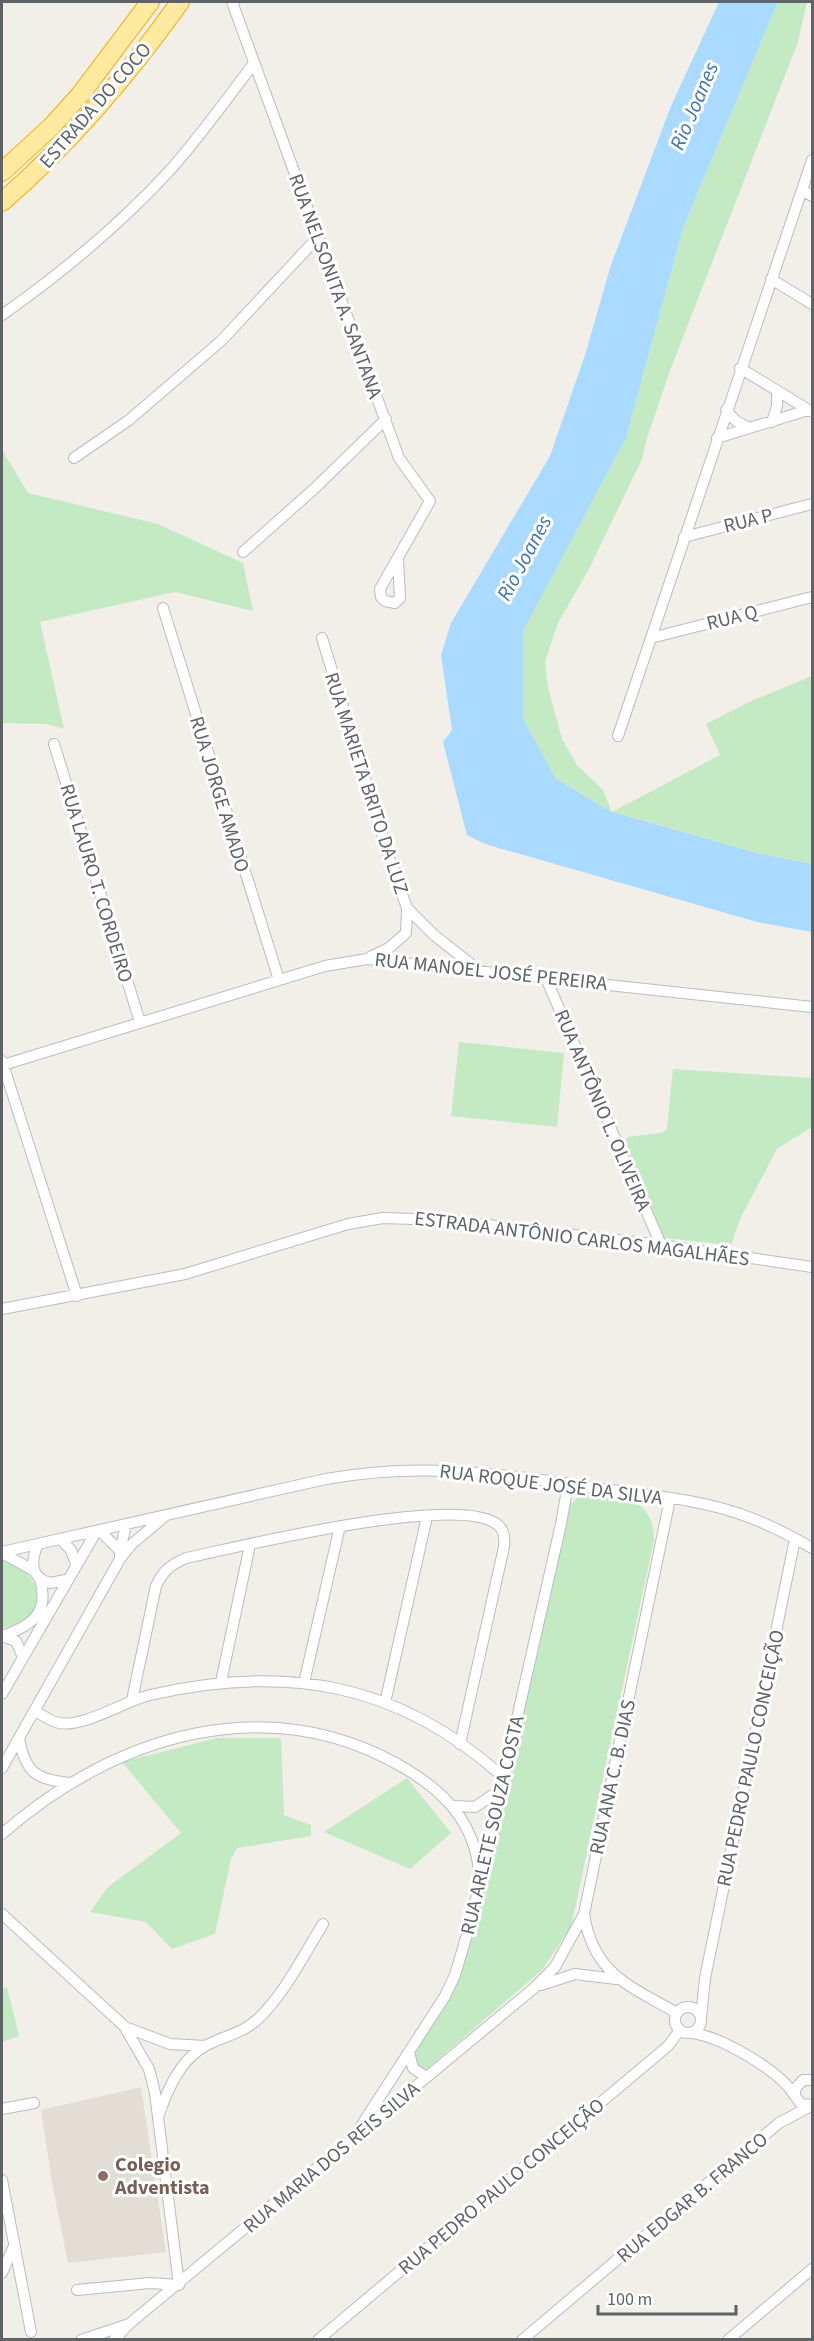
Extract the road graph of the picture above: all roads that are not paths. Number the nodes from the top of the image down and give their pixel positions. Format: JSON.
{"nodes":[{"id":1,"x":150,"y":2,"type":"edge"},
{"id":2,"x":180,"y":2,"type":"edge"},
{"id":3,"x":232,"y":2,"type":"edge"},
{"id":4,"x":254,"y":63,"type":"junction"},
{"id":5,"x":813,"y":160,"type":"edge"},
{"id":6,"x":2,"y":172,"type":"edge"},
{"id":7,"x":802,"y":190,"type":"junction"},
{"id":8,"x":813,"y":196,"type":"edge"},
{"id":9,"x":2,"y":202,"type":"edge"},
{"id":10,"x":319,"y":236,"type":"junction"},
{"id":11,"x":771,"y":279,"type":"junction"},
{"id":12,"x":813,"y":304,"type":"edge"},
{"id":13,"x":2,"y":315,"type":"edge"},
{"id":14,"x":740,"y":368,"type":"junction"},
{"id":15,"x":777,"y":391,"type":"junction"},
{"id":16,"x":726,"y":410,"type":"junction"},
{"id":17,"x":811,"y":411,"type":"edge"},
{"id":18,"x":386,"y":419,"type":"junction"},
{"id":19,"x":771,"y":422,"type":"junction"},
{"id":20,"x":749,"y":428,"type":"junction"},
{"id":21,"x":717,"y":438,"type":"junction"},
{"id":22,"x":74,"y":458,"type":"dead end"},
{"id":23,"x":813,"y":504,"type":"edge"},
{"id":24,"x":684,"y":537,"type":"junction"},
{"id":25,"x":243,"y":552,"type":"dead end"},
{"id":26,"x":398,"y":559,"type":"dead end"},
{"id":27,"x":813,"y":597,"type":"edge"},
{"id":28,"x":162,"y":608,"type":"dead end"},
{"id":29,"x":322,"y":638,"type":"dead end"},
{"id":30,"x":651,"y":638,"type":"junction"},
{"id":31,"x":618,"y":736,"type":"dead end"},
{"id":32,"x":54,"y":744,"type":"dead end"},
{"id":33,"x":407,"y":908,"type":"junction"},
{"id":34,"x":367,"y":958,"type":"junction"},
{"id":35,"x":477,"y":969,"type":"junction"},
{"id":36,"x":545,"y":976,"type":"junction"},
{"id":37,"x":279,"y":980,"type":"junction"},
{"id":38,"x":813,"y":1007,"type":"edge"},
{"id":39,"x":140,"y":1022,"type":"junction"},
{"id":40,"x":2,"y":1063,"type":"edge"},
{"id":41,"x":664,"y":1245,"type":"junction"},
{"id":42,"x":813,"y":1267,"type":"edge"},
{"id":43,"x":77,"y":1296,"type":"junction"},
{"id":44,"x":2,"y":1309,"type":"edge"},
{"id":45,"x":568,"y":1484,"type":"junction"},
{"id":46,"x":670,"y":1499,"type":"junction"},
{"id":47,"x":167,"y":1515,"type":"junction"},
{"id":48,"x":427,"y":1517,"type":"junction"},
{"id":49,"x":130,"y":1524,"type":"junction"},
{"id":50,"x":340,"y":1526,"type":"junction"},
{"id":51,"x":98,"y":1532,"type":"junction"},
{"id":52,"x":795,"y":1539,"type":"junction"},
{"id":53,"x":61,"y":1540,"type":"junction"},
{"id":54,"x":132,"y":1544,"type":"junction"},
{"id":55,"x":250,"y":1545,"type":"junction"},
{"id":56,"x":37,"y":1546,"type":"junction"},
{"id":57,"x":813,"y":1548,"type":"edge"},
{"id":58,"x":2,"y":1552,"type":"edge"},
{"id":59,"x":120,"y":1555,"type":"junction"},
{"id":60,"x":76,"y":1564,"type":"junction"},
{"id":61,"x":36,"y":1574,"type":"junction"},
{"id":62,"x":66,"y":1580,"type":"junction"},
{"id":63,"x":2,"y":1636,"type":"edge"},
{"id":64,"x":22,"y":1655,"type":"junction"},
{"id":65,"x":15,"y":1670,"type":"junction"},
{"id":66,"x":2,"y":1673,"type":"edge"},
{"id":67,"x":221,"y":1682,"type":"junction"},
{"id":68,"x":304,"y":1683,"type":"junction"},
{"id":69,"x":2,"y":1694,"type":"edge"},
{"id":70,"x":132,"y":1700,"type":"junction"},
{"id":71,"x":385,"y":1703,"type":"junction"},
{"id":72,"x":35,"y":1711,"type":"junction"},
{"id":73,"x":19,"y":1737,"type":"junction"},
{"id":74,"x":460,"y":1744,"type":"junction"},
{"id":75,"x":2,"y":1768,"type":"edge"},
{"id":76,"x":503,"y":1778,"type":"junction"},
{"id":77,"x":70,"y":1783,"type":"junction"},
{"id":78,"x":500,"y":1790,"type":"junction"},
{"id":79,"x":454,"y":1806,"type":"junction"},
{"id":80,"x":2,"y":1834,"type":"edge"},
{"id":81,"x":480,"y":1880,"type":"junction"},
{"id":82,"x":2,"y":1914,"type":"edge"},
{"id":83,"x":584,"y":1914,"type":"junction"},
{"id":84,"x":323,"y":1924,"type":"dead end"},
{"id":85,"x":705,"y":1978,"type":"junction"},
{"id":86,"x":617,"y":1979,"type":"junction"},
{"id":87,"x":533,"y":1989,"type":"junction"},
{"id":88,"x":682,"y":2010,"type":"junction"},
{"id":89,"x":702,"y":2019,"type":"junction"},
{"id":90,"x":124,"y":2026,"type":"junction"},
{"id":91,"x":680,"y":2030,"type":"junction"},
{"id":92,"x":693,"y":2033,"type":"junction"},
{"id":93,"x":206,"y":2046,"type":"junction"},
{"id":94,"x":732,"y":2049,"type":"junction"},
{"id":95,"x":409,"y":2052,"type":"junction"},
{"id":96,"x":768,"y":2069,"type":"junction"},
{"id":97,"x":426,"y":2077,"type":"junction"},
{"id":98,"x":809,"y":2078,"type":"edge"},
{"id":99,"x":795,"y":2096,"type":"junction"},
{"id":100,"x":34,"y":2103,"type":"dead end"},
{"id":101,"x":812,"y":2105,"type":"edge"},
{"id":102,"x":2,"y":2109,"type":"edge"},
{"id":103,"x":159,"y":2114,"type":"junction"},
{"id":104,"x":352,"y":2140,"type":"junction"},
{"id":105,"x":2,"y":2180,"type":"edge"},
{"id":106,"x":14,"y":2246,"type":"junction"},
{"id":107,"x":813,"y":2269,"type":"edge"},
{"id":108,"x":2,"y":2273,"type":"edge"},
{"id":109,"x":179,"y":2285,"type":"junction"},
{"id":110,"x":77,"y":2289,"type":"dead end"},
{"id":111,"x":129,"y":2324,"type":"junction"},
{"id":112,"x":31,"y":2332,"type":"dead end"},
{"id":113,"x":81,"y":2340,"type":"edge"},
{"id":114,"x":114,"y":2340,"type":"edge"},
{"id":115,"x":318,"y":2340,"type":"edge"},
{"id":116,"x":522,"y":2340,"type":"edge"},
{"id":117,"x":728,"y":2340,"type":"edge"}],
"edges":[{"from":1,"to":6,"type":"highway","name":"ESTRADA DO COCO"},
{"from":2,"to":9,"type":"highway","name":"ESTRADA DO COCO"},
{"from":3,"to":4,"type":"street","name":"RUA NELSONITA A. SANTANA"},
{"from":4,"to":10,"type":"street","name":"RUA NELSONITA A. SANTANA"},
{"from":4,"to":13,"type":"street"},
{"from":5,"to":7,"type":"street"},
{"from":7,"to":8,"type":"street"},
{"from":7,"to":11,"type":"street"},
{"from":10,"to":18,"type":"street","name":"RUA NELSONITA A. SANTANA"},
{"from":10,"to":22,"type":"street"},
{"from":11,"to":12,"type":"street"},
{"from":11,"to":14,"type":"street"},
{"from":14,"to":15,"type":"street"},
{"from":14,"to":16,"type":"street"},
{"from":15,"to":17,"type":"street"},
{"from":15,"to":19,"type":"street"},
{"from":16,"to":20,"type":"street"},
{"from":16,"to":21,"type":"street"},
{"from":17,"to":19,"type":"street"},
{"from":18,"to":25,"type":"street"},
{"from":18,"to":26,"type":"street","name":"RUA NELSONITA A. SANTANA"},
{"from":19,"to":20,"type":"street"},
{"from":20,"to":21,"type":"street"},
{"from":21,"to":24,"type":"street"},
{"from":23,"to":24,"type":"street","name":"RUA P"},
{"from":24,"to":30,"type":"street"},
{"from":27,"to":30,"type":"street","name":"RUA Q"},
{"from":28,"to":37,"type":"street","name":"RUA JORGE AMADO"},
{"from":29,"to":33,"type":"street","name":"RUA MARIETA BRITO DA LUZ"},
{"from":30,"to":31,"type":"street"},
{"from":32,"to":39,"type":"street","name":"RUA LAURO T. CORDEIRO"},
{"from":33,"to":34,"type":"street"},
{"from":33,"to":35,"type":"street","name":"RUA MARIETA BRITO DA LUZ"},
{"from":34,"to":35,"type":"street","name":"RUA MANOEL JOSÉ PEREIRA"},
{"from":34,"to":37,"type":"street","name":"RUA MANOEL JOSÉ PEREIRA"},
{"from":35,"to":36,"type":"street","name":"RUA MANOEL JOSÉ PEREIRA"},
{"from":36,"to":38,"type":"street","name":"RUA MANOEL JOSÉ PEREIRA"},
{"from":36,"to":41,"type":"street","name":"RUA ANTÔNIO L. OLIVEIRA"},
{"from":37,"to":39,"type":"street","name":"RUA MANOEL JOSÉ PEREIRA"},
{"from":39,"to":40,"type":"street","name":"RUA MANOEL JOSÉ PEREIRA"},
{"from":40,"to":43,"type":"street"},
{"from":41,"to":42,"type":"street","name":"ESTRADA ANTÔNIO CARLOS MAGALHÃES"},
{"from":41,"to":43,"type":"street","name":"ESTRADA ANTÔNIO CARLOS MAGALHÃES"},
{"from":43,"to":44,"type":"street","name":"ESTRADA ANTÔNIO CARLOS MAGALHÃES"},
{"from":45,"to":46,"type":"street","name":"RUA ROQUE JOSÉ DA SILVA"},
{"from":45,"to":47,"type":"street","name":"RUA ROQUE JOSÉ DA SILVA"},
{"from":45,"to":76,"type":"street","name":"RUA ARLETE SOUZA COSTA"},
{"from":46,"to":52,"type":"street","name":"RUA ROQUE JOSÉ DA SILVA"},
{"from":46,"to":83,"type":"street","name":"RUA ANA C. B. DIAS"},
{"from":47,"to":49,"type":"street","name":"RUA ROQUE JOSÉ DA SILVA"},
{"from":47,"to":54,"type":"street"},
{"from":48,"to":50,"type":"street"},
{"from":48,"to":71,"type":"street"},
{"from":48,"to":74,"type":"street"},
{"from":49,"to":51,"type":"street","name":"RUA ROQUE JOSÉ DA SILVA"},
{"from":49,"to":54,"type":"street"},
{"from":49,"to":59,"type":"street"},
{"from":50,"to":55,"type":"street"},
{"from":50,"to":68,"type":"street"},
{"from":51,"to":53,"type":"street","name":"RUA ROQUE JOSÉ DA SILVA"},
{"from":51,"to":59,"type":"street"},
{"from":51,"to":60,"type":"street"},
{"from":52,"to":57,"type":"street","name":"RUA ROQUE JOSÉ DA SILVA"},
{"from":52,"to":85,"type":"street","name":"RUA PEDRO PAULO CONCEIÇÃO"},
{"from":53,"to":56,"type":"street","name":"RUA ROQUE JOSÉ DA SILVA"},
{"from":53,"to":60,"type":"street"},
{"from":54,"to":59,"type":"street"},
{"from":55,"to":67,"type":"street"},
{"from":55,"to":70,"type":"street"},
{"from":56,"to":58,"type":"street","name":"RUA ROQUE JOSÉ DA SILVA"},
{"from":56,"to":61,"type":"street"},
{"from":58,"to":61,"type":"street"},
{"from":59,"to":72,"type":"street"},
{"from":60,"to":62,"type":"street"},
{"from":61,"to":62,"type":"street"},
{"from":61,"to":63,"type":"street"},
{"from":62,"to":64,"type":"street"},
{"from":63,"to":64,"type":"street"},
{"from":64,"to":65,"type":"street"},
{"from":65,"to":66,"type":"street"},
{"from":65,"to":69,"type":"street"},
{"from":67,"to":68,"type":"street"},
{"from":67,"to":70,"type":"street"},
{"from":68,"to":71,"type":"street"},
{"from":70,"to":72,"type":"street"},
{"from":71,"to":74,"type":"street"},
{"from":72,"to":73,"type":"street"},
{"from":73,"to":75,"type":"street"},
{"from":73,"to":77,"type":"street"},
{"from":74,"to":76,"type":"street"},
{"from":76,"to":78,"type":"street","name":"RUA ARLETE SOUZA COSTA"},
{"from":77,"to":79,"type":"street"},
{"from":77,"to":80,"type":"street"},
{"from":78,"to":79,"type":"street"},
{"from":78,"to":81,"type":"street","name":"RUA ARLETE SOUZA COSTA"},
{"from":79,"to":81,"type":"street"},
{"from":81,"to":95,"type":"street","name":"RUA ARLETE SOUZA COSTA"},
{"from":82,"to":90,"type":"street"},
{"from":83,"to":86,"type":"street","name":"RUA ANA C. B. DIAS"},
{"from":83,"to":87,"type":"street","name":"RUA MARIA DOS REIS SILVA"},
{"from":84,"to":93,"type":"street"},
{"from":85,"to":88,"type":"street","name":"RUA PEDRO PAULO CONCEIÇÃO"},
{"from":85,"to":89,"type":"street","name":"RUA PEDRO PAULO CONCEIÇÃO"},
{"from":86,"to":87,"type":"street","name":"RUA MARIA DOS REIS SILVA"},
{"from":86,"to":88,"type":"street","name":"RUA ANA C. B. DIAS"},
{"from":87,"to":97,"type":"street","name":"RUA MARIA DOS REIS SILVA"},
{"from":88,"to":89,"type":"street"},
{"from":88,"to":91,"type":"street"},
{"from":89,"to":92,"type":"street"},
{"from":89,"to":94,"type":"street"},
{"from":90,"to":93,"type":"street"},
{"from":90,"to":103,"type":"street"},
{"from":91,"to":92,"type":"street"},
{"from":91,"to":115,"type":"street","name":"RUA PEDRO PAULO CONCEIÇÃO"},
{"from":92,"to":94,"type":"street"},
{"from":93,"to":103,"type":"street"},
{"from":94,"to":96,"type":"street"},
{"from":95,"to":97,"type":"street"},
{"from":95,"to":104,"type":"street","name":"RUA ARLETE SOUZA COSTA"},
{"from":96,"to":98,"type":"street"},
{"from":96,"to":99,"type":"street"},
{"from":97,"to":104,"type":"street","name":"RUA MARIA DOS REIS SILVA"},
{"from":98,"to":99,"type":"street"},
{"from":99,"to":101,"type":"street"},
{"from":100,"to":102,"type":"street"},
{"from":101,"to":116,"type":"street","name":"RUA EDGAR B. FRANCO"},
{"from":103,"to":109,"type":"street"},
{"from":104,"to":109,"type":"street","name":"RUA MARIA DOS REIS SILVA"},
{"from":105,"to":106,"type":"street"},
{"from":106,"to":108,"type":"street"},
{"from":106,"to":112,"type":"street"},
{"from":107,"to":117,"type":"street"},
{"from":109,"to":110,"type":"street"},
{"from":109,"to":111,"type":"street","name":"RUA MARIA DOS REIS SILVA"},
{"from":111,"to":113,"type":"street","name":"RUA MARIA DOS REIS SILVA"},
{"from":111,"to":114,"type":"street","name":"RUA MARIA DOS REIS SILVA"}]}
